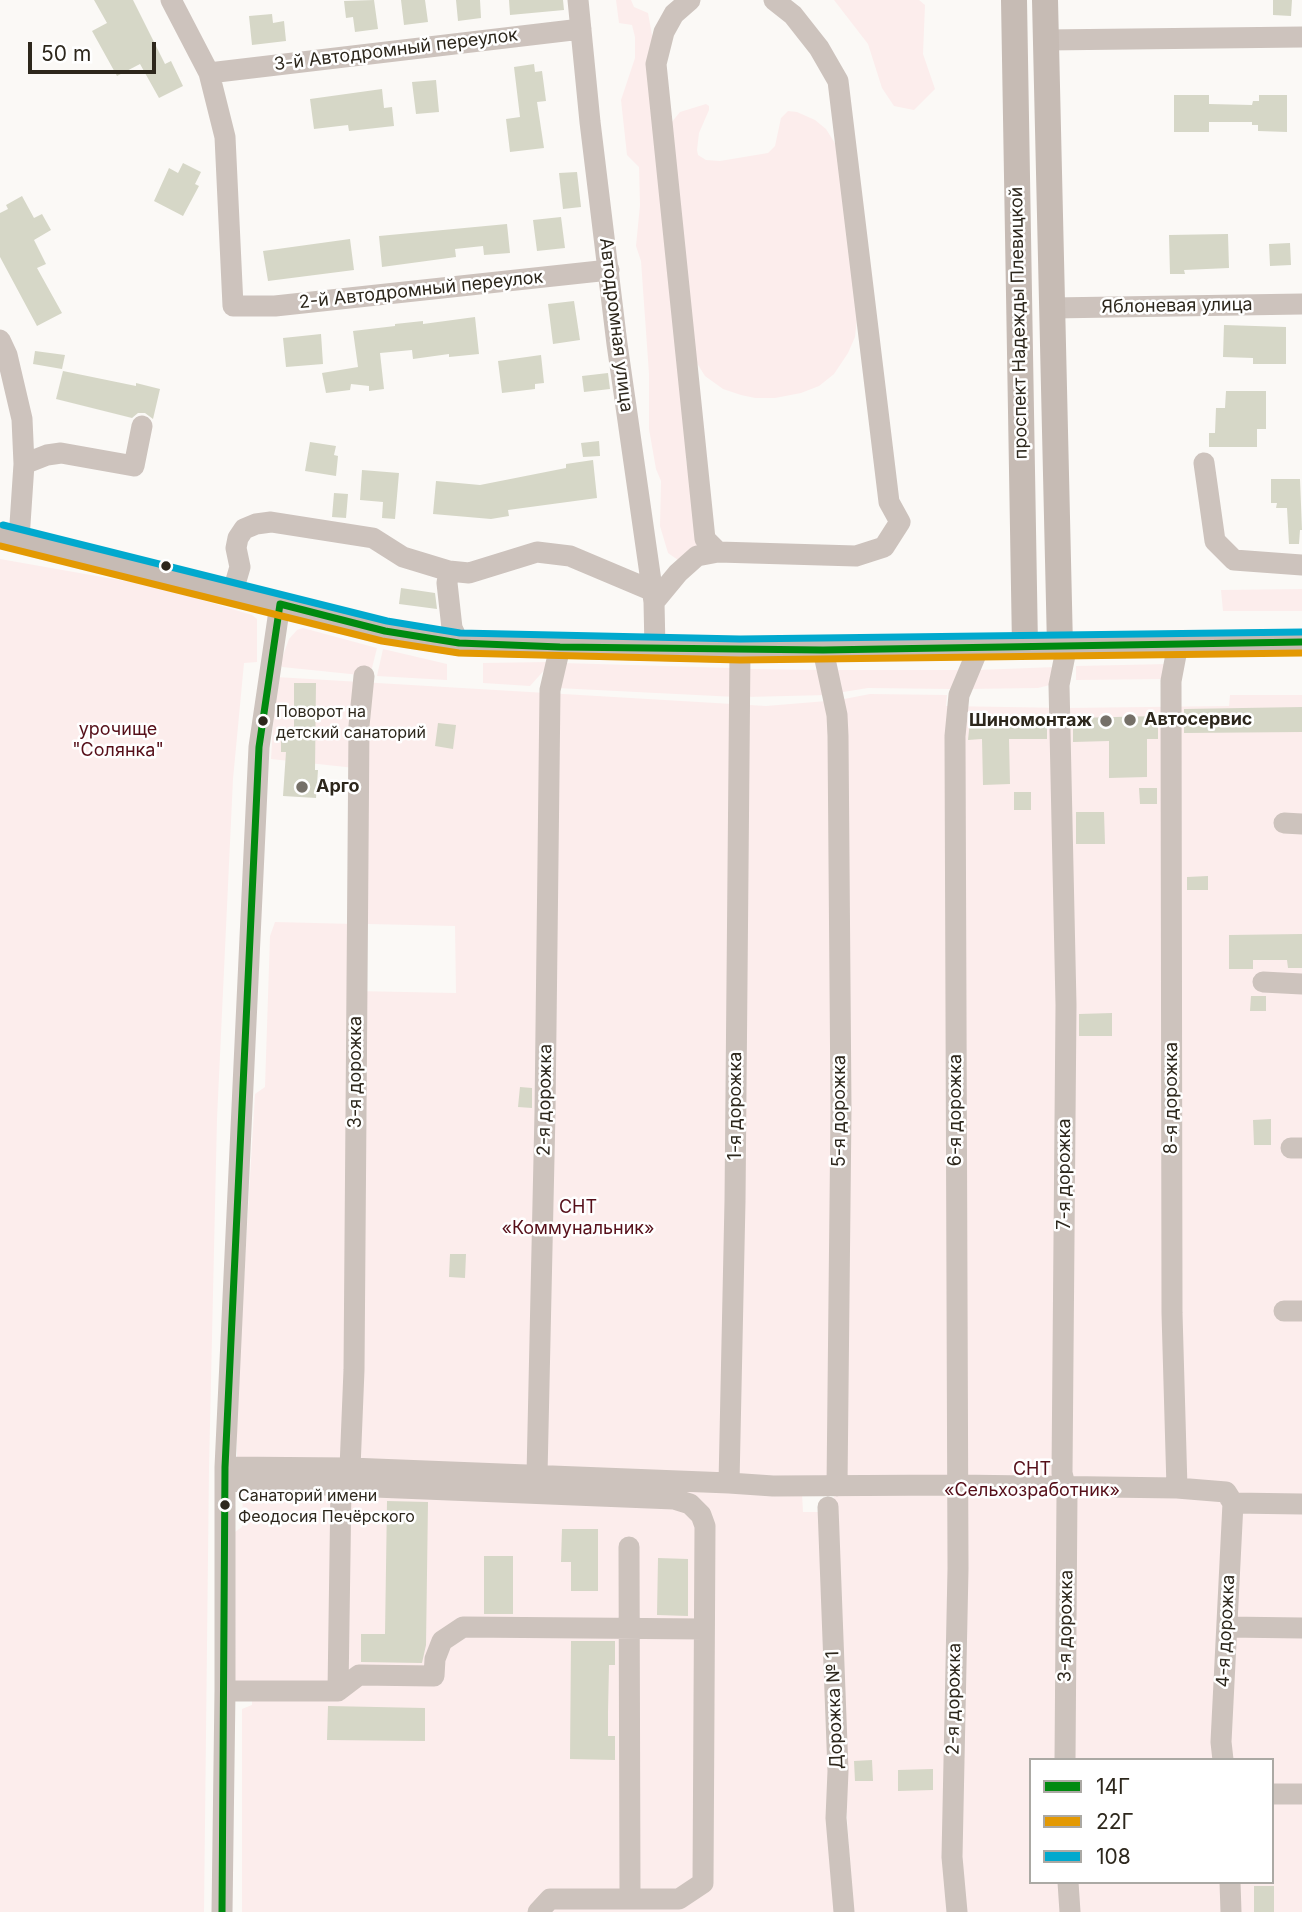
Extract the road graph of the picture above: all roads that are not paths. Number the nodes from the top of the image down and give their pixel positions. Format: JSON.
{"nodes":[{"id":1,"x":172,"y":0,"type":"edge"},
{"id":2,"x":578,"y":0,"type":"edge"},
{"id":3,"x":690,"y":0,"type":"edge"},
{"id":4,"x":774,"y":0,"type":"edge"},
{"id":5,"x":1014,"y":0,"type":"edge"},
{"id":6,"x":1045,"y":0,"type":"edge"},
{"id":7,"x":581,"y":29,"type":"junction"},
{"id":8,"x":1302,"y":37,"type":"edge"},
{"id":9,"x":1046,"y":40,"type":"junction"},
{"id":10,"x":209,"y":73,"type":"junction"},
{"id":11,"x":609,"y":270,"type":"junction"},
{"id":12,"x":1302,"y":304,"type":"edge"},
{"id":13,"x":1052,"y":308,"type":"junction"},
{"id":14,"x":0,"y":340,"type":"edge"},
{"id":15,"x":142,"y":426,"type":"dead end"},
{"id":16,"x":1204,"y":463,"type":"dead end"},
{"id":17,"x":24,"y":464,"type":"junction"},
{"id":18,"x":8,"y":537,"type":"edge"},
{"id":19,"x":718,"y":552,"type":"junction"},
{"id":20,"x":1302,"y":565,"type":"edge"},
{"id":21,"x":449,"y":571,"type":"junction"},
{"id":22,"x":233,"y":591,"type":"junction"},
{"id":23,"x":654,"y":597,"type":"junction"},
{"id":24,"x":280,"y":604,"type":"junction"},
{"id":25,"x":1302,"y":642,"type":"edge"},
{"id":26,"x":459,"y":643,"type":"junction"},
{"id":27,"x":1178,"y":644,"type":"junction"},
{"id":28,"x":1025,"y":646,"type":"junction"},
{"id":29,"x":1064,"y":646,"type":"junction"},
{"id":30,"x":560,"y":648,"type":"junction"},
{"id":31,"x":979,"y":648,"type":"junction"},
{"id":32,"x":655,"y":649,"type":"junction"},
{"id":33,"x":740,"y":650,"type":"junction"},
{"id":34,"x":823,"y":650,"type":"junction"},
{"id":35,"x":364,"y":676,"type":"dead end"},
{"id":36,"x":1263,"y":982,"type":"dead end"},
{"id":37,"x":1302,"y":984,"type":"edge"},
{"id":38,"x":225,"y":1474,"type":"junction"},
{"id":39,"x":537,"y":1475,"type":"junction"},
{"id":40,"x":346,"y":1477,"type":"junction"},
{"id":41,"x":729,"y":1483,"type":"junction"},
{"id":42,"x":957,"y":1485,"type":"junction"},
{"id":43,"x":837,"y":1486,"type":"junction"},
{"id":44,"x":1177,"y":1488,"type":"junction"},
{"id":45,"x":1066,"y":1489,"type":"junction"},
{"id":46,"x":1233,"y":1503,"type":"junction"},
{"id":47,"x":1302,"y":1504,"type":"edge"},
{"id":48,"x":828,"y":1507,"type":"dead end"},
{"id":49,"x":629,"y":1547,"type":"dead end"},
{"id":50,"x":1227,"y":1627,"type":"junction"},
{"id":51,"x":629,"y":1628,"type":"junction"},
{"id":52,"x":1302,"y":1628,"type":"edge"},
{"id":53,"x":704,"y":1629,"type":"junction"},
{"id":54,"x":225,"y":1691,"type":"junction"},
{"id":55,"x":338,"y":1691,"type":"junction"},
{"id":56,"x":1065,"y":1758,"type":"edge"},
{"id":57,"x":1223,"y":1758,"type":"edge"},
{"id":58,"x":1274,"y":1794,"type":"edge"},
{"id":59,"x":1302,"y":1794,"type":"edge"},
{"id":60,"x":1068,"y":1884,"type":"edge"},
{"id":61,"x":1230,"y":1884,"type":"edge"},
{"id":62,"x":630,"y":1899,"type":"junction"},
{"id":63,"x":222,"y":1912,"type":"edge"},
{"id":64,"x":538,"y":1912,"type":"edge"},
{"id":65,"x":844,"y":1912,"type":"edge"},
{"id":66,"x":957,"y":1912,"type":"edge"},
{"id":67,"x":1070,"y":1912,"type":"edge"},
{"id":68,"x":1231,"y":1912,"type":"edge"}],
"edges":[{"from":1,"to":10,"type":"street"},
{"from":2,"to":7,"type":"street","name":"Автодромная улица"},
{"from":3,"to":19,"type":"street"},
{"from":4,"to":19,"type":"street"},
{"from":5,"to":28,"type":"main road","name":"проспект Надежды Плевицкой"},
{"from":6,"to":9,"type":"main road","name":"проспект Надежды Плевицкой"},
{"from":7,"to":10,"type":"street","name":"3-й Автодромный переулок"},
{"from":7,"to":11,"type":"street","name":"Автодромная улица"},
{"from":8,"to":9,"type":"street"},
{"from":9,"to":13,"type":"main road","name":"проспект Надежды Плевицкой"},
{"from":10,"to":11,"type":"street","name":"2-й Автодромный переулок"},
{"from":11,"to":23,"type":"street","name":"Автодромная улица"},
{"from":12,"to":13,"type":"street","name":"Яблоневая улица"},
{"from":13,"to":29,"type":"main road","name":"проспект Надежды Плевицкой"},
{"from":14,"to":17,"type":"street"},
{"from":15,"to":17,"type":"street"},
{"from":16,"to":20,"type":"street"},
{"from":17,"to":18,"type":"street"},
{"from":18,"to":22,"type":"main road"},
{"from":19,"to":23,"type":"street"},
{"from":21,"to":22,"type":"street"},
{"from":21,"to":23,"type":"street"},
{"from":21,"to":26,"type":"street"},
{"from":22,"to":24,"type":"main road"},
{"from":23,"to":32,"type":"street","name":"Автодромная улица"},
{"from":24,"to":26,"type":"main road"},
{"from":24,"to":38,"type":"street"},
{"from":25,"to":27,"type":"main road"},
{"from":26,"to":30,"type":"main road"},
{"from":27,"to":29,"type":"main road"},
{"from":27,"to":44,"type":"street","name":"8-я дорожка"},
{"from":28,"to":29,"type":"main road"},
{"from":28,"to":31,"type":"main road"},
{"from":29,"to":45,"type":"street","name":"7-я дорожка"},
{"from":30,"to":32,"type":"main road"},
{"from":30,"to":39,"type":"street","name":"2-я дорожка"},
{"from":31,"to":34,"type":"main road"},
{"from":31,"to":42,"type":"street","name":"6-я дорожка"},
{"from":32,"to":33,"type":"main road"},
{"from":33,"to":34,"type":"main road"},
{"from":33,"to":41,"type":"street","name":"1-я дорожка"},
{"from":34,"to":43,"type":"street","name":"5-я дорожка"},
{"from":35,"to":40,"type":"street","name":"3-я дорожка"},
{"from":36,"to":37,"type":"street"},
{"from":38,"to":40,"type":"street"},
{"from":38,"to":54,"type":"street"},
{"from":39,"to":40,"type":"street"},
{"from":39,"to":41,"type":"street"},
{"from":40,"to":53,"type":"street"},
{"from":40,"to":55,"type":"street","name":"3-я дорожка"},
{"from":41,"to":43,"type":"street"},
{"from":42,"to":43,"type":"street"},
{"from":42,"to":45,"type":"street"},
{"from":42,"to":66,"type":"street","name":"2-я дорожка"},
{"from":44,"to":45,"type":"street"},
{"from":44,"to":46,"type":"street"},
{"from":45,"to":56,"type":"street","name":"3-я дорожка"},
{"from":46,"to":47,"type":"street"},
{"from":46,"to":50,"type":"street","name":"4-я дорожка"},
{"from":48,"to":65,"type":"street","name":"Дорожка № 1"},
{"from":49,"to":51,"type":"street"},
{"from":50,"to":52,"type":"street"},
{"from":50,"to":57,"type":"street","name":"4-я дорожка"},
{"from":51,"to":53,"type":"street"},
{"from":51,"to":55,"type":"street"},
{"from":51,"to":62,"type":"street"},
{"from":53,"to":62,"type":"street"},
{"from":54,"to":55,"type":"street"},
{"from":54,"to":63,"type":"street"},
{"from":58,"to":59,"type":"street"},
{"from":60,"to":67,"type":"street"},
{"from":61,"to":68,"type":"street"},
{"from":62,"to":64,"type":"street"}]}
